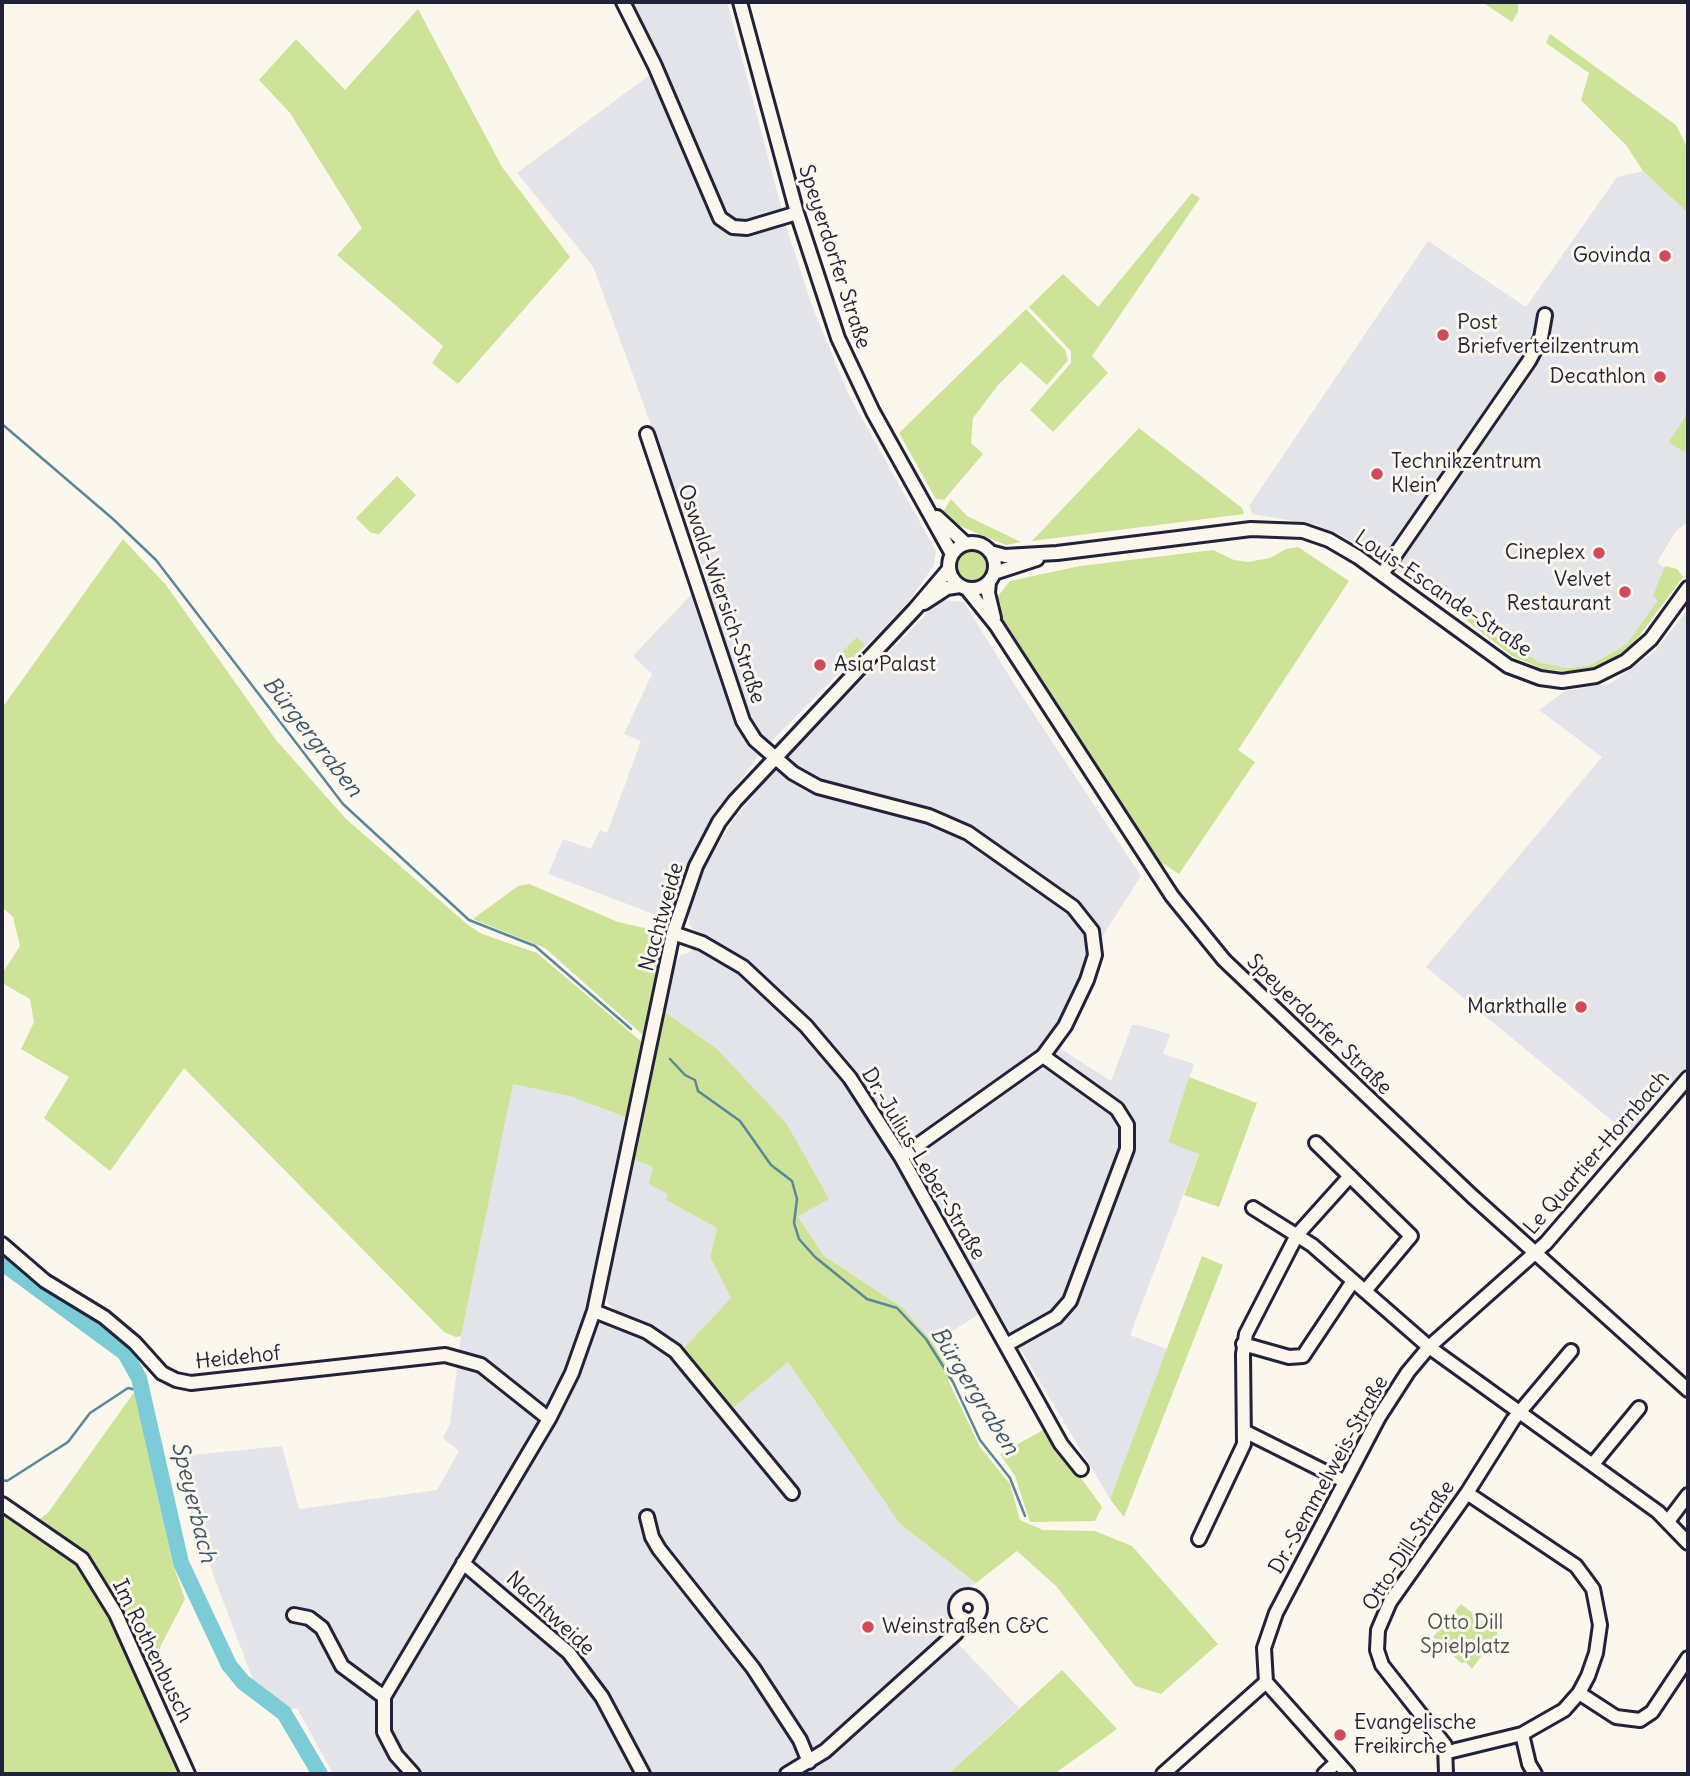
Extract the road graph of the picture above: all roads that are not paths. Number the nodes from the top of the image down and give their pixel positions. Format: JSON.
{"nodes":[{"id":1,"x":623,"y":2,"type":"edge"},
{"id":2,"x":740,"y":2,"type":"edge"},
{"id":3,"x":797,"y":213,"type":"junction"},
{"id":4,"x":1545,"y":316,"type":"dead end"},
{"id":5,"x":647,"y":434,"type":"dead end"},
{"id":6,"x":929,"y":509,"type":"junction"},
{"id":7,"x":965,"y":544,"type":"junction"},
{"id":8,"x":990,"y":552,"type":"junction"},
{"id":9,"x":1057,"y":553,"type":"junction"},
{"id":10,"x":952,"y":554,"type":"junction"},
{"id":11,"x":948,"y":569,"type":"junction"},
{"id":12,"x":1382,"y":574,"type":"junction"},
{"id":13,"x":991,"y":578,"type":"junction"},
{"id":14,"x":964,"y":587,"type":"junction"},
{"id":15,"x":1688,"y":588,"type":"edge"},
{"id":16,"x":915,"y":609,"type":"junction"},
{"id":17,"x":996,"y":625,"type":"junction"},
{"id":18,"x":775,"y":757,"type":"junction"},
{"id":19,"x":673,"y":933,"type":"junction"},
{"id":20,"x":1043,"y":1056,"type":"junction"},
{"id":21,"x":1688,"y":1078,"type":"edge"},
{"id":22,"x":1316,"y":1143,"type":"dead end"},
{"id":23,"x":901,"y":1157,"type":"junction"},
{"id":24,"x":1350,"y":1176,"type":"junction"},
{"id":25,"x":1253,"y":1208,"type":"dead end"},
{"id":26,"x":1297,"y":1236,"type":"junction"},
{"id":27,"x":2,"y":1244,"type":"edge"},
{"id":28,"x":1535,"y":1254,"type":"junction"},
{"id":29,"x":1353,"y":1281,"type":"junction"},
{"id":30,"x":1365,"y":1291,"type":"junction"},
{"id":31,"x":594,"y":1311,"type":"junction"},
{"id":32,"x":1007,"y":1344,"type":"junction"},
{"id":33,"x":1243,"y":1344,"type":"junction"},
{"id":34,"x":1429,"y":1348,"type":"junction"},
{"id":35,"x":1571,"y":1351,"type":"dead end"},
{"id":36,"x":1688,"y":1390,"type":"edge"},
{"id":37,"x":1639,"y":1408,"type":"dead end"},
{"id":38,"x":1519,"y":1412,"type":"junction"},
{"id":39,"x":549,"y":1419,"type":"junction"},
{"id":40,"x":1245,"y":1433,"type":"junction"},
{"id":41,"x":1593,"y":1464,"type":"junction"},
{"id":42,"x":1081,"y":1469,"type":"dead end"},
{"id":43,"x":1344,"y":1481,"type":"junction"},
{"id":44,"x":792,"y":1493,"type":"dead end"},
{"id":45,"x":1467,"y":1493,"type":"junction"},
{"id":46,"x":1688,"y":1495,"type":"edge"},
{"id":47,"x":2,"y":1504,"type":"edge"},
{"id":48,"x":647,"y":1517,"type":"dead end"},
{"id":49,"x":1669,"y":1520,"type":"junction"},
{"id":50,"x":1199,"y":1539,"type":"dead end"},
{"id":51,"x":1688,"y":1543,"type":"edge"},
{"id":52,"x":463,"y":1563,"type":"junction"},
{"id":53,"x":294,"y":1615,"type":"dead end"},
{"id":54,"x":962,"y":1618,"type":"dead end"},
{"id":55,"x":1688,"y":1658,"type":"edge"},
{"id":56,"x":1266,"y":1682,"type":"junction"},
{"id":57,"x":1579,"y":1693,"type":"junction"},
{"id":58,"x":384,"y":1697,"type":"junction"},
{"id":59,"x":1521,"y":1734,"type":"junction"},
{"id":60,"x":1448,"y":1752,"type":"junction"},
{"id":61,"x":809,"y":1762,"type":"junction"},
{"id":62,"x":1337,"y":1762,"type":"junction"},
{"id":63,"x":188,"y":1774,"type":"edge"},
{"id":64,"x":413,"y":1774,"type":"edge"},
{"id":65,"x":643,"y":1774,"type":"edge"},
{"id":66,"x":786,"y":1774,"type":"edge"},
{"id":67,"x":1163,"y":1774,"type":"edge"},
{"id":68,"x":1324,"y":1774,"type":"edge"},
{"id":69,"x":1348,"y":1774,"type":"edge"},
{"id":70,"x":1446,"y":1774,"type":"edge"},
{"id":71,"x":1535,"y":1774,"type":"edge"}],
"edges":[{"from":1,"to":3,"type":"street"},
{"from":2,"to":3,"type":"street","name":"Speyerdorfer Straße"},
{"from":3,"to":6,"type":"street","name":"Speyerdorfer Straße"},
{"from":4,"to":12,"type":"street"},
{"from":5,"to":18,"type":"street","name":"Oswald-Wiersich-Straße"},
{"from":6,"to":7,"type":"street","name":"Speyerdorfer Straße"},
{"from":6,"to":10,"type":"street","name":"Speyerdorfer Straße"},
{"from":7,"to":8,"type":"street"},
{"from":7,"to":10,"type":"street"},
{"from":8,"to":9,"type":"street","name":"Louis-Escande-Straße"},
{"from":8,"to":13,"type":"street"},
{"from":9,"to":12,"type":"street","name":"Louis-Escande-Straße"},
{"from":9,"to":13,"type":"street","name":"Louis-Escande-Straße"},
{"from":10,"to":11,"type":"street"},
{"from":11,"to":14,"type":"street"},
{"from":11,"to":16,"type":"street","name":"Nachtweide"},
{"from":12,"to":15,"type":"street","name":"Louis-Escande-Straße"},
{"from":13,"to":14,"type":"street"},
{"from":13,"to":17,"type":"street","name":"Speyerdorfer Straße"},
{"from":14,"to":16,"type":"street","name":"Nachtweide"},
{"from":14,"to":17,"type":"street","name":"Speyerdorfer Straße"},
{"from":16,"to":18,"type":"street","name":"Nachtweide"},
{"from":17,"to":28,"type":"street","name":"Speyerdorfer Straße"},
{"from":18,"to":19,"type":"street","name":"Nachtweide"},
{"from":18,"to":20,"type":"street","name":"Oswald-Wiersich-Straße"},
{"from":19,"to":23,"type":"street","name":"Dr.-Julius-Leber-Straße"},
{"from":19,"to":31,"type":"street","name":"Nachtweide"},
{"from":20,"to":23,"type":"street","name":"Oswald-Wiersich-Straße"},
{"from":20,"to":32,"type":"street"},
{"from":21,"to":28,"type":"street","name":"Le Quartier-Hornbach"},
{"from":22,"to":24,"type":"street"},
{"from":23,"to":32,"type":"street","name":"Dr.-Julius-Leber-Straße"},
{"from":24,"to":26,"type":"street"},
{"from":24,"to":30,"type":"street"},
{"from":25,"to":26,"type":"street"},
{"from":26,"to":29,"type":"street"},
{"from":26,"to":33,"type":"street"},
{"from":27,"to":39,"type":"street","name":"Heidehof"},
{"from":28,"to":34,"type":"street","name":"Dr.-Semmelweis-Straße"},
{"from":28,"to":36,"type":"street","name":"Speyerdorfer Straße"},
{"from":29,"to":30,"type":"street"},
{"from":29,"to":33,"type":"street"},
{"from":30,"to":34,"type":"street"},
{"from":31,"to":39,"type":"street","name":"Nachtweide"},
{"from":31,"to":44,"type":"street"},
{"from":32,"to":42,"type":"street","name":"Dr.-Julius-Leber-Straße"},
{"from":33,"to":40,"type":"street"},
{"from":34,"to":38,"type":"street"},
{"from":34,"to":43,"type":"street","name":"Dr.-Semmelweis-Straße"},
{"from":35,"to":38,"type":"street","name":"Otto-Dill-Straße"},
{"from":37,"to":41,"type":"street"},
{"from":38,"to":41,"type":"street"},
{"from":38,"to":45,"type":"street","name":"Otto-Dill-Straße"},
{"from":39,"to":52,"type":"street","name":"Nachtweide"},
{"from":40,"to":43,"type":"street"},
{"from":40,"to":50,"type":"street"},
{"from":41,"to":49,"type":"street"},
{"from":43,"to":56,"type":"street","name":"Dr.-Semmelweis-Straße"},
{"from":45,"to":57,"type":"street"},
{"from":45,"to":60,"type":"street","name":"Otto-Dill-Straße"},
{"from":46,"to":49,"type":"street"},
{"from":47,"to":63,"type":"street","name":"Im Rothenbusch"},
{"from":48,"to":61,"type":"street"},
{"from":49,"to":51,"type":"street"},
{"from":52,"to":58,"type":"street","name":"Nachtweide"},
{"from":52,"to":65,"type":"street","name":"Nachtweide"},
{"from":53,"to":58,"type":"street"},
{"from":54,"to":61,"type":"street"},
{"from":55,"to":57,"type":"street"},
{"from":56,"to":62,"type":"street"},
{"from":56,"to":67,"type":"street"},
{"from":57,"to":59,"type":"street"},
{"from":58,"to":64,"type":"street"},
{"from":59,"to":60,"type":"street"},
{"from":59,"to":71,"type":"street"},
{"from":60,"to":70,"type":"street"},
{"from":61,"to":66,"type":"street"},
{"from":62,"to":68,"type":"street"},
{"from":62,"to":69,"type":"street"}]}
